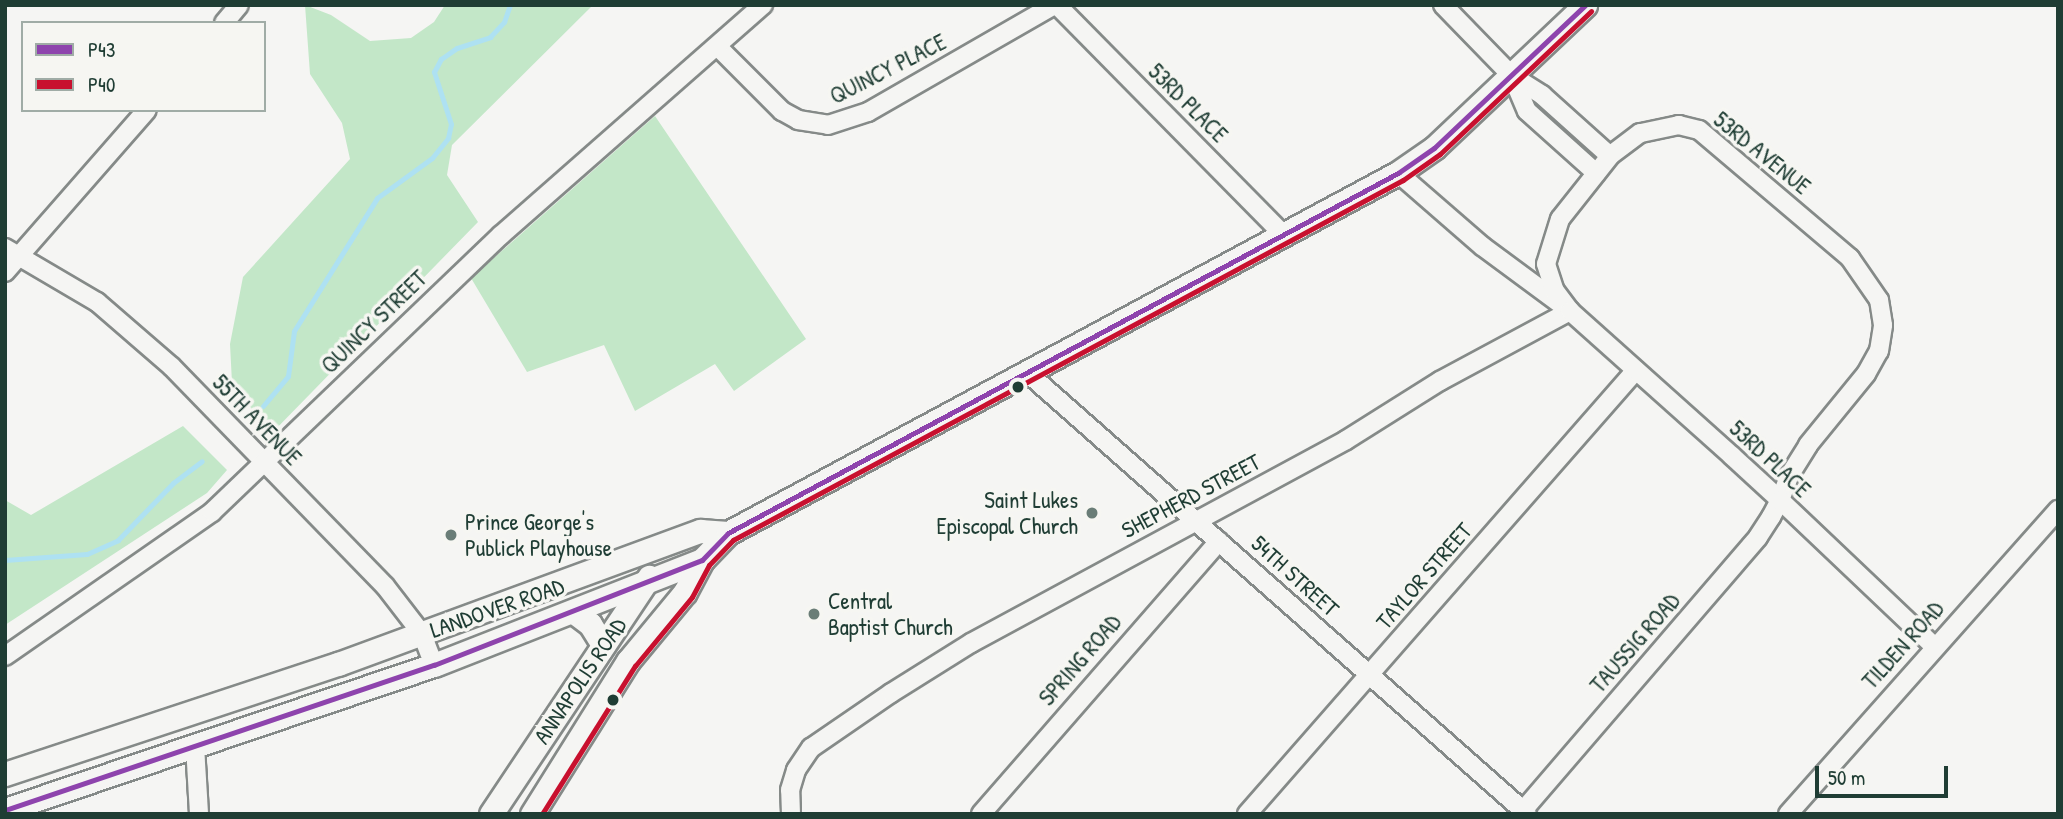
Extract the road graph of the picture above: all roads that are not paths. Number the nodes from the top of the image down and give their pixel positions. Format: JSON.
{"nodes":[{"id":1,"x":763,"y":5,"type":"edge"},
{"id":2,"x":1055,"y":5,"type":"edge"},
{"id":3,"x":1443,"y":5,"type":"edge"},
{"id":4,"x":1585,"y":5,"type":"edge"},
{"id":5,"x":717,"y":46,"type":"junction"},
{"id":6,"x":1512,"y":76,"type":"junction"},
{"id":7,"x":145,"y":112,"type":"edge"},
{"id":8,"x":1610,"y":156,"type":"junction"},
{"id":9,"x":1398,"y":173,"type":"junction"},
{"id":10,"x":1596,"y":173,"type":"junction"},
{"id":11,"x":1284,"y":236,"type":"junction"},
{"id":12,"x":13,"y":251,"type":"edge"},
{"id":13,"x":5,"y":272,"type":"edge"},
{"id":14,"x":1570,"y":311,"type":"junction"},
{"id":15,"x":1636,"y":370,"type":"junction"},
{"id":16,"x":1030,"y":375,"type":"junction"},
{"id":17,"x":265,"y":464,"type":"junction"},
{"id":18,"x":1780,"y":500,"type":"junction"},
{"id":19,"x":2058,"y":510,"type":"edge"},
{"id":20,"x":1197,"y":521,"type":"junction"},
{"id":21,"x":728,"y":533,"type":"junction"},
{"id":22,"x":1219,"y":541,"type":"junction"},
{"id":23,"x":664,"y":546,"type":"junction"},
{"id":24,"x":702,"y":560,"type":"junction"},
{"id":25,"x":649,"y":579,"type":"junction"},
{"id":26,"x":575,"y":612,"type":"junction"},
{"id":27,"x":422,"y":634,"type":"junction"},
{"id":28,"x":603,"y":645,"type":"junction"},
{"id":29,"x":1934,"y":646,"type":"junction"},
{"id":30,"x":5,"y":656,"type":"edge"},
{"id":31,"x":434,"y":665,"type":"junction"},
{"id":32,"x":1369,"y":674,"type":"junction"},
{"id":33,"x":195,"y":746,"type":"junction"},
{"id":34,"x":5,"y":774,"type":"edge"},
{"id":35,"x":5,"y":810,"type":"edge"},
{"id":36,"x":1523,"y":813,"type":"edge"},
{"id":37,"x":199,"y":814,"type":"edge"},
{"id":38,"x":491,"y":814,"type":"edge"},
{"id":39,"x":532,"y":814,"type":"edge"},
{"id":40,"x":792,"y":814,"type":"edge"},
{"id":41,"x":981,"y":814,"type":"edge"},
{"id":42,"x":1247,"y":814,"type":"edge"},
{"id":43,"x":1788,"y":814,"type":"edge"}],
"edges":[{"from":1,"to":5,"type":"street","name":"QUINCY STREET"},
{"from":2,"to":5,"type":"street","name":"QUINCY PLACE"},
{"from":2,"to":11,"type":"street","name":"53RD PLACE"},
{"from":3,"to":6,"type":"street"},
{"from":4,"to":6,"type":"main road"},
{"from":5,"to":17,"type":"street","name":"QUINCY STREET"},
{"from":6,"to":8,"type":"street"},
{"from":6,"to":9,"type":"main road"},
{"from":6,"to":10,"type":"street"},
{"from":7,"to":12,"type":"street"},
{"from":8,"to":10,"type":"street","name":"53RD PLACE"},
{"from":8,"to":18,"type":"street","name":"53RD AVENUE"},
{"from":9,"to":11,"type":"main road"},
{"from":9,"to":14,"type":"street","name":"53RD PLACE"},
{"from":10,"to":14,"type":"street","name":"53RD PLACE"},
{"from":11,"to":16,"type":"main road"},
{"from":12,"to":13,"type":"street"},
{"from":12,"to":17,"type":"street","name":"55TH AVENUE"},
{"from":14,"to":15,"type":"street","name":"53RD PLACE"},
{"from":14,"to":20,"type":"street","name":"SHEPHERD STREET"},
{"from":15,"to":18,"type":"street","name":"53RD PLACE"},
{"from":15,"to":32,"type":"street","name":"TAYLOR STREET"},
{"from":16,"to":20,"type":"street","name":"54TH STREET"},
{"from":16,"to":21,"type":"main road"},
{"from":17,"to":27,"type":"street","name":"55TH AVENUE"},
{"from":17,"to":30,"type":"street","name":"QUINCY STREET"},
{"from":18,"to":29,"type":"street","name":"53RD PLACE"},
{"from":18,"to":36,"type":"street","name":"TAUSSIG ROAD"},
{"from":19,"to":29,"type":"street","name":"TILDEN ROAD"},
{"from":20,"to":22,"type":"street","name":"54TH STREET"},
{"from":20,"to":40,"type":"street","name":"SHEPHERD STREET"},
{"from":21,"to":23,"type":"main road","name":"LANDOVER ROAD"},
{"from":21,"to":24,"type":"main road","name":"LANDOVER ROAD"},
{"from":22,"to":32,"type":"street","name":"54TH STREET"},
{"from":22,"to":41,"type":"street","name":"SPRING ROAD"},
{"from":23,"to":25,"type":"main road","name":"ANNAPOLIS ROAD"},
{"from":23,"to":27,"type":"main road","name":"LANDOVER ROAD"},
{"from":24,"to":25,"type":"main road","name":"LANDOVER ROAD"},
{"from":24,"to":39,"type":"main road","name":"ANNAPOLIS ROAD"},
{"from":25,"to":26,"type":"main road","name":"LANDOVER ROAD"},
{"from":25,"to":28,"type":"main road","name":"ANNAPOLIS ROAD"},
{"from":26,"to":28,"type":"main road"},
{"from":26,"to":31,"type":"main road","name":"LANDOVER ROAD"},
{"from":27,"to":31,"type":"street","name":"55TH AVENUE"},
{"from":27,"to":34,"type":"main road","name":"LANDOVER ROAD"},
{"from":28,"to":38,"type":"main road","name":"ANNAPOLIS ROAD"},
{"from":29,"to":43,"type":"street","name":"TILDEN ROAD"},
{"from":31,"to":33,"type":"main road","name":"LANDOVER ROAD"},
{"from":32,"to":36,"type":"street","name":"54TH STREET"},
{"from":32,"to":42,"type":"street","name":"TAYLOR STREET"},
{"from":33,"to":35,"type":"main road","name":"LANDOVER ROAD"},
{"from":33,"to":37,"type":"street"}]}
